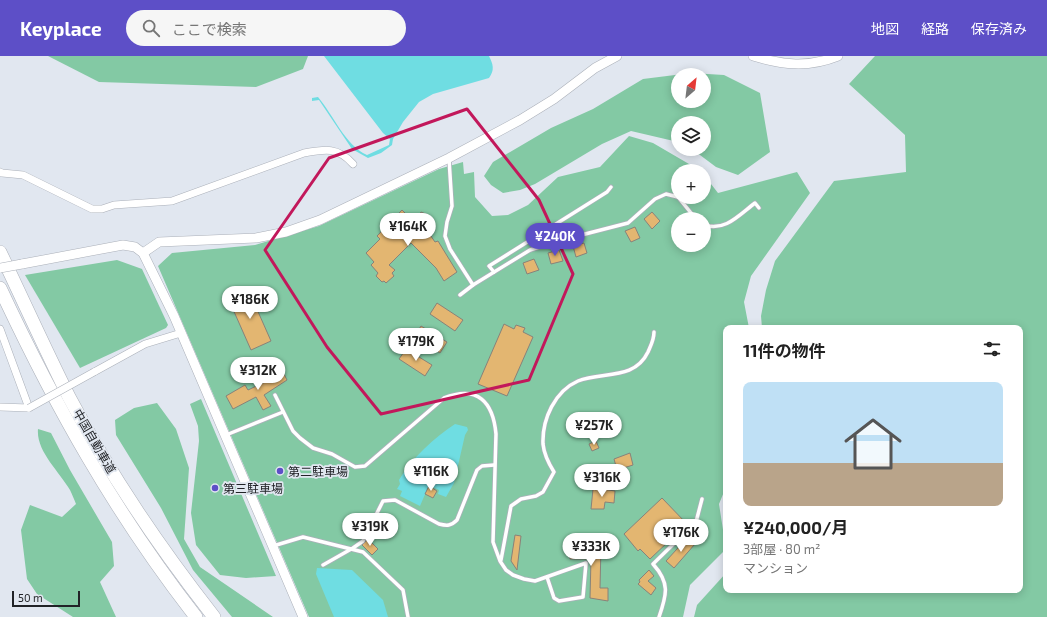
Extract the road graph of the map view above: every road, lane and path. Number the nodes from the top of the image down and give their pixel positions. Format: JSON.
{"nodes":[{"id":1,"x":617,"y":56,"type":"edge"},
{"id":2,"x":753,"y":56,"type":"edge"},
{"id":3,"x":838,"y":56,"type":"edge"},
{"id":4,"x":449,"y":158,"type":"junction"},
{"id":5,"x":353,"y":164,"type":"dead end"},
{"id":6,"x":0,"y":172,"type":"edge"},
{"id":7,"x":611,"y":187,"type":"dead end"},
{"id":8,"x":671,"y":195,"type":"edge"},
{"id":9,"x":684,"y":204,"type":"edge"},
{"id":10,"x":759,"y":208,"type":"dead end"},
{"id":11,"x":690,"y":212,"type":"edge"},
{"id":12,"x":711,"y":227,"type":"edge"},
{"id":13,"x":0,"y":252,"type":"edge"},
{"id":14,"x":143,"y":253,"type":"junction"},
{"id":15,"x":0,"y":268,"type":"edge"},
{"id":16,"x":494,"y":272,"type":"junction"},
{"id":17,"x":473,"y":285,"type":"junction"},
{"id":18,"x":0,"y":288,"type":"edge"},
{"id":19,"x":460,"y":295,"type":"dead end"},
{"id":20,"x":0,"y":330,"type":"edge"},
{"id":21,"x":654,"y":332,"type":"dead end"},
{"id":22,"x":181,"y":333,"type":"junction"},
{"id":23,"x":275,"y":395,"type":"dead end"},
{"id":24,"x":0,"y":407,"type":"edge"},
{"id":25,"x":29,"y":408,"type":"junction"},
{"id":26,"x":283,"y":412,"type":"junction"},
{"id":27,"x":225,"y":436,"type":"junction"},
{"id":28,"x":494,"y":465,"type":"junction"},
{"id":29,"x":702,"y":499,"type":"dead end"},
{"id":30,"x":272,"y":546,"type":"junction"},
{"id":31,"x":353,"y":548,"type":"junction"},
{"id":32,"x":500,"y":561,"type":"junction"},
{"id":33,"x":323,"y":565,"type":"dead end"},
{"id":34,"x":548,"y":576,"type":"junction"},
{"id":35,"x":196,"y":617,"type":"edge"},
{"id":36,"x":214,"y":617,"type":"edge"},
{"id":37,"x":303,"y":617,"type":"edge"},
{"id":38,"x":408,"y":617,"type":"edge"},
{"id":39,"x":659,"y":617,"type":"edge"}],
"edges":[{"from":1,"to":4,"type":"street"},
{"from":2,"to":3,"type":"street"},
{"from":4,"to":14,"type":"street"},
{"from":4,"to":17,"type":"lane"},
{"from":5,"to":6,"type":"street"},
{"from":7,"to":16,"type":"lane"},
{"from":8,"to":16,"type":"lane"},
{"from":9,"to":11,"type":"lane"},
{"from":10,"to":12,"type":"lane"},
{"from":13,"to":36,"type":"highway","name":"中国自動車道"},
{"from":14,"to":15,"type":"street","bridge":true},
{"from":14,"to":22,"type":"street"},
{"from":16,"to":17,"type":"lane"},
{"from":17,"to":19,"type":"lane"},
{"from":18,"to":35,"type":"highway","name":"中国自動車道"},
{"from":20,"to":25,"type":"street"},
{"from":21,"to":32,"type":"lane"},
{"from":22,"to":25,"type":"street","bridge":true},
{"from":22,"to":27,"type":"street"},
{"from":23,"to":26,"type":"lane"},
{"from":24,"to":25,"type":"street"},
{"from":26,"to":27,"type":"lane"},
{"from":26,"to":28,"type":"lane"},
{"from":27,"to":30,"type":"street"},
{"from":28,"to":31,"type":"lane"},
{"from":28,"to":32,"type":"lane"},
{"from":29,"to":39,"type":"lane"},
{"from":30,"to":31,"type":"lane"},
{"from":30,"to":37,"type":"street"},
{"from":31,"to":33,"type":"lane"},
{"from":31,"to":38,"type":"lane"},
{"from":32,"to":34,"type":"lane"},
{"from":34,"to":34,"type":"lane"}]}
